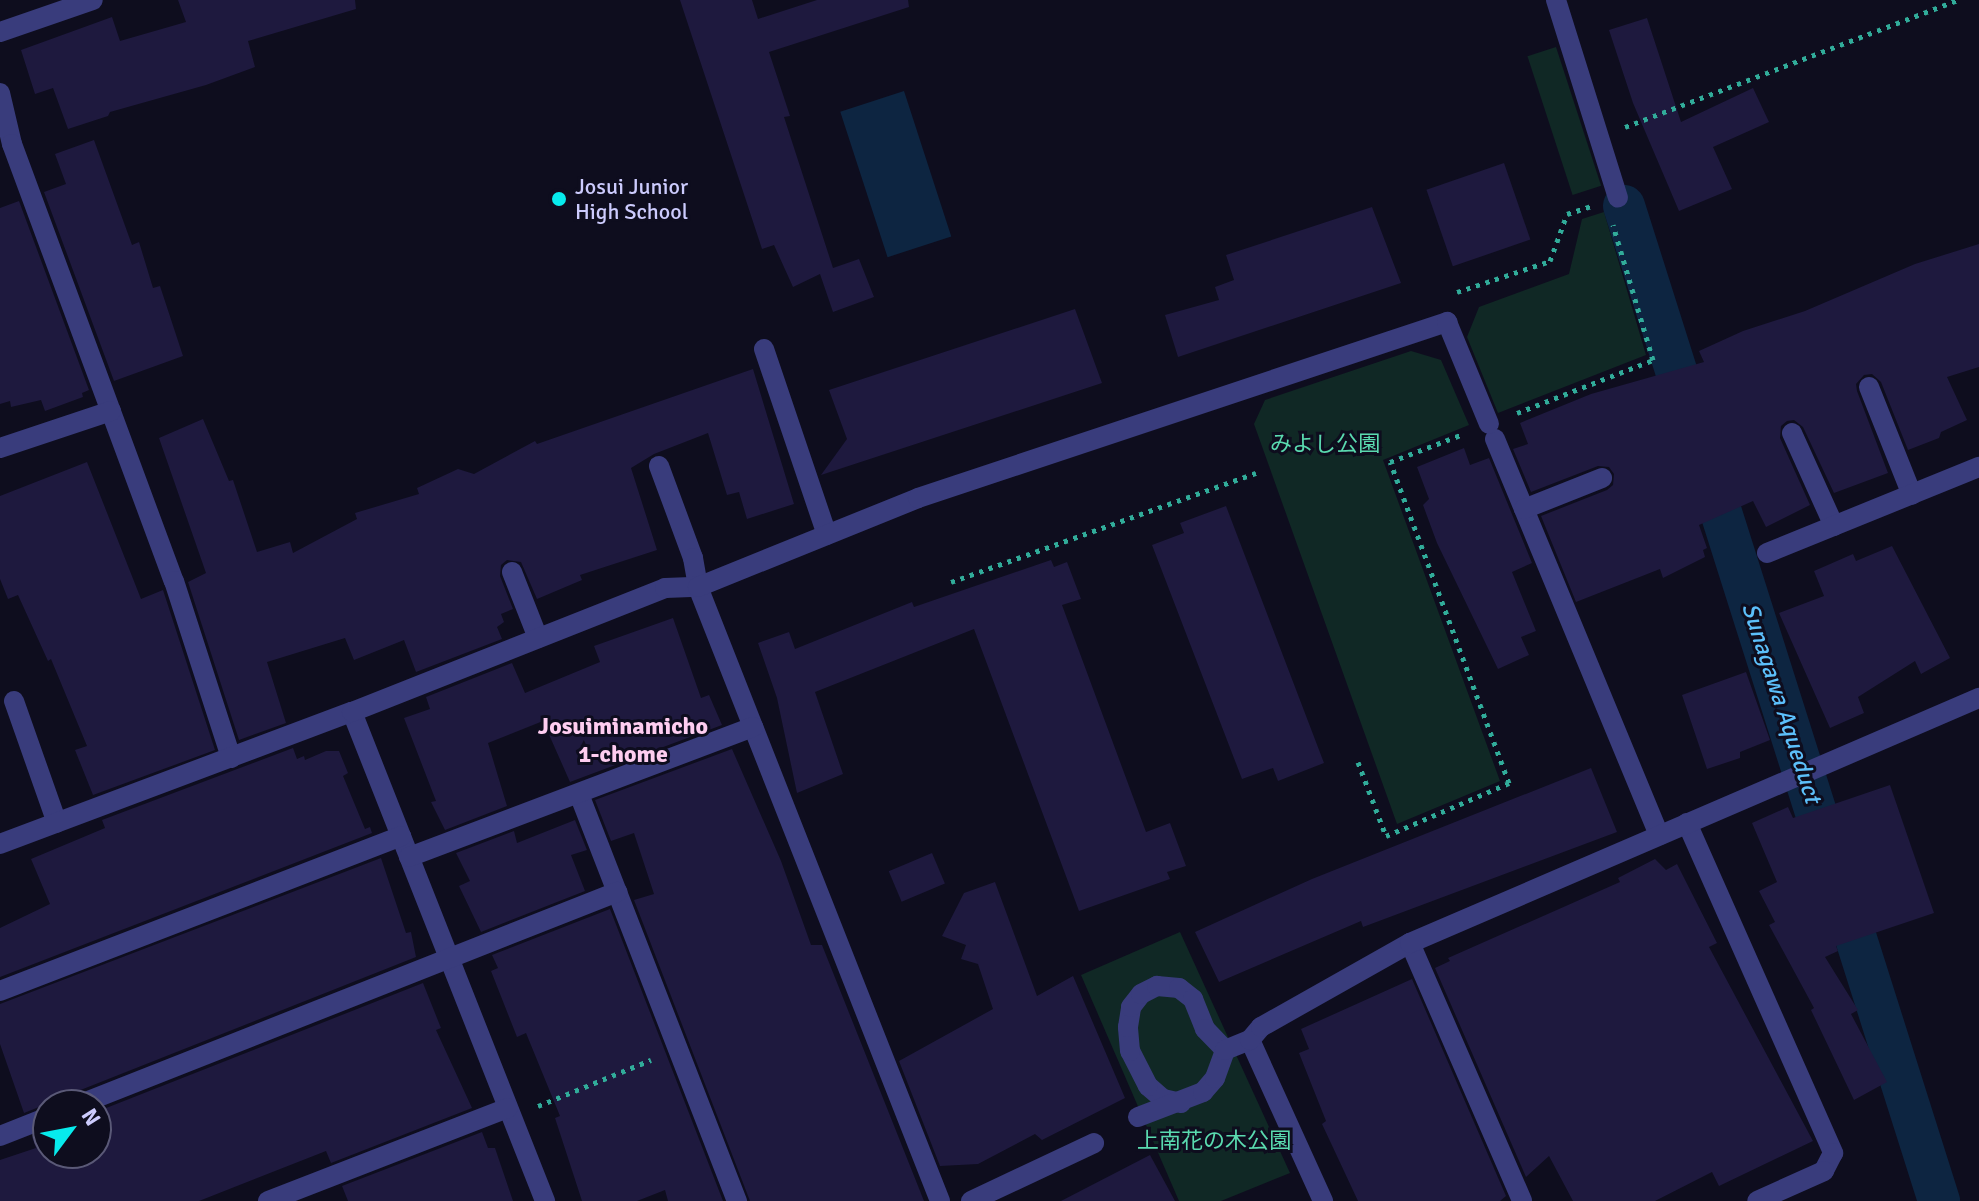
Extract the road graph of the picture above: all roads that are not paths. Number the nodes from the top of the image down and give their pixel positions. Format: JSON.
{"nodes":[{"id":1,"x":93,"y":0,"type":"edge"},
{"id":2,"x":1556,"y":0,"type":"edge"},
{"id":3,"x":0,"y":32,"type":"edge"},
{"id":4,"x":0,"y":93,"type":"edge"},
{"id":5,"x":6,"y":146,"type":"edge"},
{"id":6,"x":1612,"y":199,"type":"road end"},
{"id":7,"x":764,"y":349,"type":"dead end"},
{"id":8,"x":1869,"y":387,"type":"dead end"},
{"id":9,"x":111,"y":411,"type":"junction"},
{"id":10,"x":1792,"y":433,"type":"dead end"},
{"id":11,"x":0,"y":448,"type":"edge"},
{"id":12,"x":659,"y":466,"type":"dead end"},
{"id":13,"x":1979,"y":467,"type":"edge"},
{"id":14,"x":1602,"y":478,"type":"dead end"},
{"id":15,"x":1912,"y":495,"type":"junction"},
{"id":16,"x":1524,"y":509,"type":"junction"},
{"id":17,"x":1834,"y":526,"type":"junction"},
{"id":18,"x":827,"y":535,"type":"junction"},
{"id":19,"x":1767,"y":553,"type":"dead end"},
{"id":20,"x":512,"y":572,"type":"dead end"},
{"id":21,"x":698,"y":587,"type":"junction"},
{"id":22,"x":538,"y":638,"type":"junction"},
{"id":23,"x":1979,"y":698,"type":"edge"},
{"id":24,"x":14,"y":701,"type":"dead end"},
{"id":25,"x":352,"y":712,"type":"junction"},
{"id":26,"x":753,"y":727,"type":"junction"},
{"id":27,"x":231,"y":758,"type":"junction"},
{"id":28,"x":579,"y":794,"type":"junction"},
{"id":29,"x":57,"y":823,"type":"junction"},
{"id":30,"x":1687,"y":823,"type":"junction"},
{"id":31,"x":1659,"y":835,"type":"junction"},
{"id":32,"x":401,"y":836,"type":"junction"},
{"id":33,"x":0,"y":844,"type":"edge"},
{"id":34,"x":409,"y":857,"type":"junction"},
{"id":35,"x":617,"y":892,"type":"junction"},
{"id":36,"x":1410,"y":943,"type":"junction"},
{"id":37,"x":450,"y":958,"type":"junction"},
{"id":38,"x":0,"y":991,"type":"edge"},
{"id":39,"x":1250,"y":1040,"type":"junction"},
{"id":40,"x":1225,"y":1050,"type":"junction"},
{"id":41,"x":112,"y":1092,"type":"edge"},
{"id":42,"x":1181,"y":1103,"type":"junction"},
{"id":43,"x":510,"y":1112,"type":"junction"},
{"id":44,"x":1138,"y":1117,"type":"dead end"},
{"id":45,"x":32,"y":1123,"type":"edge"},
{"id":46,"x":0,"y":1136,"type":"edge"},
{"id":47,"x":1094,"y":1143,"type":"dead end"},
{"id":48,"x":268,"y":1201,"type":"edge"},
{"id":49,"x":545,"y":1201,"type":"edge"},
{"id":50,"x":737,"y":1201,"type":"edge"},
{"id":51,"x":940,"y":1201,"type":"edge"},
{"id":52,"x":971,"y":1201,"type":"edge"},
{"id":53,"x":1323,"y":1201,"type":"edge"},
{"id":54,"x":1522,"y":1201,"type":"edge"},
{"id":55,"x":1757,"y":1201,"type":"edge"}],
"edges":[{"from":1,"to":3,"type":"street"},
{"from":2,"to":6,"type":"street"},
{"from":4,"to":5,"type":"street"},
{"from":5,"to":9,"type":"street"},
{"from":7,"to":18,"type":"street"},
{"from":8,"to":15,"type":"street"},
{"from":9,"to":11,"type":"street"},
{"from":9,"to":27,"type":"street"},
{"from":10,"to":17,"type":"street"},
{"from":12,"to":21,"type":"street"},
{"from":13,"to":15,"type":"street"},
{"from":14,"to":16,"type":"street"},
{"from":15,"to":17,"type":"street"},
{"from":16,"to":18,"type":"street"},
{"from":16,"to":31,"type":"street"},
{"from":17,"to":19,"type":"street"},
{"from":18,"to":21,"type":"street"},
{"from":20,"to":22,"type":"street"},
{"from":21,"to":22,"type":"street"},
{"from":21,"to":26,"type":"street"},
{"from":22,"to":25,"type":"street"},
{"from":23,"to":30,"type":"street"},
{"from":24,"to":29,"type":"street"},
{"from":25,"to":27,"type":"street"},
{"from":25,"to":32,"type":"street"},
{"from":26,"to":28,"type":"street"},
{"from":26,"to":51,"type":"street"},
{"from":27,"to":29,"type":"street"},
{"from":28,"to":34,"type":"street"},
{"from":28,"to":35,"type":"street"},
{"from":29,"to":33,"type":"street"},
{"from":30,"to":31,"type":"street"},
{"from":30,"to":55,"type":"street"},
{"from":31,"to":36,"type":"street"},
{"from":32,"to":34,"type":"street"},
{"from":32,"to":38,"type":"street"},
{"from":34,"to":37,"type":"street"},
{"from":35,"to":37,"type":"street"},
{"from":35,"to":50,"type":"street"},
{"from":36,"to":39,"type":"street"},
{"from":36,"to":54,"type":"street"},
{"from":37,"to":41,"type":"street"},
{"from":37,"to":43,"type":"street"},
{"from":39,"to":40,"type":"street"},
{"from":39,"to":53,"type":"street"},
{"from":40,"to":42,"type":"street"},
{"from":40,"to":42,"type":"street"},
{"from":42,"to":44,"type":"street"},
{"from":43,"to":48,"type":"street"},
{"from":43,"to":49,"type":"street"},
{"from":45,"to":46,"type":"street"},
{"from":47,"to":52,"type":"street"}]}
